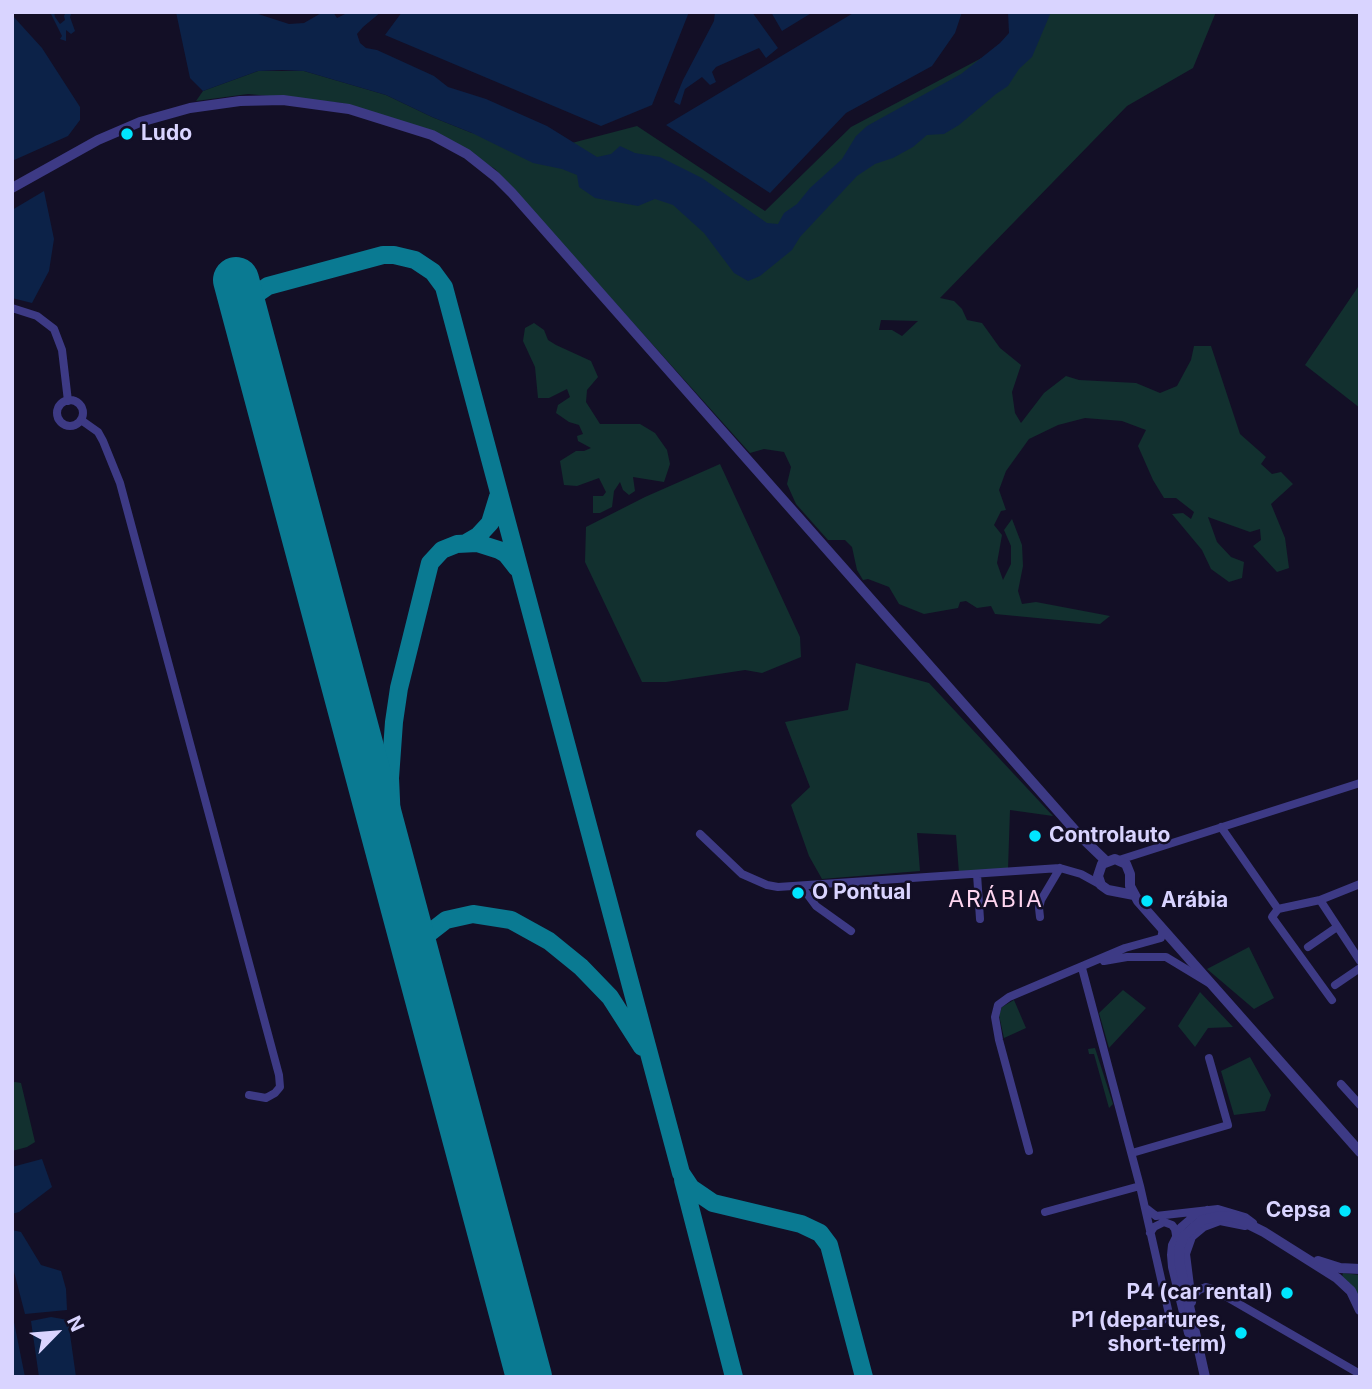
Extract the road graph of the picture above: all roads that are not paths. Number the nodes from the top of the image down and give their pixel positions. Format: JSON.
{"nodes":[{"id":1,"x":12,"y":188,"type":"edge"},
{"id":2,"x":12,"y":308,"type":"edge"},
{"id":3,"x":68,"y":401,"type":"junction"},
{"id":4,"x":81,"y":420,"type":"junction"},
{"id":5,"x":1360,"y":783,"type":"edge"},
{"id":6,"x":1221,"y":827,"type":"junction"},
{"id":7,"x":700,"y":834,"type":"dead end"},
{"id":8,"x":1141,"y":854,"type":"junction"},
{"id":9,"x":1119,"y":860,"type":"junction"},
{"id":10,"x":1101,"y":866,"type":"junction"},
{"id":11,"x":1060,"y":869,"type":"junction"},
{"id":12,"x":977,"y":874,"type":"junction"},
{"id":13,"x":1081,"y":874,"type":"junction"},
{"id":14,"x":1129,"y":874,"type":"junction"},
{"id":15,"x":1360,"y":884,"type":"edge"},
{"id":16,"x":1101,"y":885,"type":"junction"},
{"id":17,"x":802,"y":887,"type":"junction"},
{"id":18,"x":1117,"y":891,"type":"junction"},
{"id":19,"x":1134,"y":895,"type":"junction"},
{"id":20,"x":1320,"y":900,"type":"junction"},
{"id":21,"x":1278,"y":909,"type":"junction"},
{"id":22,"x":1040,"y":917,"type":"dead end"},
{"id":23,"x":980,"y":919,"type":"dead end"},
{"id":24,"x":1338,"y":927,"type":"junction"},
{"id":25,"x":1163,"y":929,"type":"junction"},
{"id":26,"x":851,"y":931,"type":"dead end"},
{"id":27,"x":1308,"y":947,"type":"dead end"},
{"id":28,"x":1360,"y":961,"type":"edge"},
{"id":29,"x":1091,"y":964,"type":"junction"},
{"id":30,"x":1082,"y":968,"type":"junction"},
{"id":31,"x":1360,"y":968,"type":"edge"},
{"id":32,"x":1211,"y":984,"type":"junction"},
{"id":33,"x":1335,"y":985,"type":"dead end"},
{"id":34,"x":1332,"y":1000,"type":"dead end"},
{"id":35,"x":1209,"y":1058,"type":"dead end"},
{"id":36,"x":1341,"y":1084,"type":"dead end"},
{"id":37,"x":249,"y":1095,"type":"dead end"},
{"id":38,"x":1360,"y":1105,"type":"edge"},
{"id":39,"x":1029,"y":1152,"type":"dead end"},
{"id":40,"x":1360,"y":1152,"type":"edge"},
{"id":41,"x":1132,"y":1153,"type":"junction"},
{"id":42,"x":1140,"y":1186,"type":"junction"},
{"id":43,"x":1145,"y":1205,"type":"junction"},
{"id":44,"x":1207,"y":1210,"type":"junction"},
{"id":45,"x":1045,"y":1212,"type":"dead end"},
{"id":46,"x":1264,"y":1231,"type":"junction"},
{"id":47,"x":1150,"y":1233,"type":"junction"},
{"id":48,"x":1176,"y":1235,"type":"junction"},
{"id":49,"x":1308,"y":1258,"type":"junction"},
{"id":50,"x":1360,"y":1269,"type":"edge"},
{"id":51,"x":1192,"y":1302,"type":"junction"},
{"id":52,"x":1360,"y":1310,"type":"edge"},
{"id":53,"x":1138,"y":1321,"type":"dead end"},
{"id":54,"x":1199,"y":1350,"type":"junction"},
{"id":55,"x":1360,"y":1374,"type":"edge"},
{"id":56,"x":1205,"y":1377,"type":"edge"}],
"edges":[{"from":1,"to":10,"type":"street"},
{"from":2,"to":3,"type":"street"},
{"from":3,"to":4,"type":"street"},
{"from":3,"to":4,"type":"street"},
{"from":4,"to":37,"type":"street"},
{"from":5,"to":6,"type":"street"},
{"from":6,"to":8,"type":"street"},
{"from":6,"to":21,"type":"street"},
{"from":7,"to":17,"type":"street"},
{"from":8,"to":9,"type":"street"},
{"from":8,"to":14,"type":"street"},
{"from":9,"to":10,"type":"street"},
{"from":9,"to":14,"type":"street"},
{"from":10,"to":13,"type":"street"},
{"from":10,"to":16,"type":"street"},
{"from":11,"to":12,"type":"street"},
{"from":11,"to":13,"type":"street"},
{"from":11,"to":22,"type":"street"},
{"from":12,"to":17,"type":"street"},
{"from":12,"to":23,"type":"street"},
{"from":13,"to":16,"type":"street"},
{"from":14,"to":18,"type":"street"},
{"from":14,"to":19,"type":"street"},
{"from":15,"to":20,"type":"street"},
{"from":16,"to":18,"type":"street"},
{"from":17,"to":26,"type":"street"},
{"from":18,"to":19,"type":"street"},
{"from":19,"to":25,"type":"street"},
{"from":20,"to":21,"type":"street"},
{"from":20,"to":24,"type":"street"},
{"from":21,"to":34,"type":"street"},
{"from":24,"to":27,"type":"street"},
{"from":24,"to":28,"type":"street"},
{"from":25,"to":29,"type":"street"},
{"from":25,"to":32,"type":"street"},
{"from":29,"to":30,"type":"street"},
{"from":29,"to":32,"type":"street"},
{"from":30,"to":39,"type":"street"},
{"from":30,"to":41,"type":"street"},
{"from":31,"to":33,"type":"street"},
{"from":32,"to":40,"type":"street"},
{"from":35,"to":41,"type":"street"},
{"from":36,"to":38,"type":"street"},
{"from":41,"to":42,"type":"street"},
{"from":42,"to":43,"type":"street"},
{"from":42,"to":45,"type":"street"},
{"from":43,"to":44,"type":"street"},
{"from":43,"to":47,"type":"street"},
{"from":44,"to":46,"type":"street"},
{"from":44,"to":48,"type":"street"},
{"from":46,"to":49,"type":"street"},
{"from":46,"to":51,"type":"street"},
{"from":46,"to":54,"type":"street"},
{"from":47,"to":48,"type":"street"},
{"from":47,"to":53,"type":"street"},
{"from":48,"to":54,"type":"street"},
{"from":49,"to":50,"type":"street"},
{"from":49,"to":52,"type":"street"},
{"from":51,"to":54,"type":"street"},
{"from":51,"to":55,"type":"street"},
{"from":54,"to":56,"type":"street"}]}
